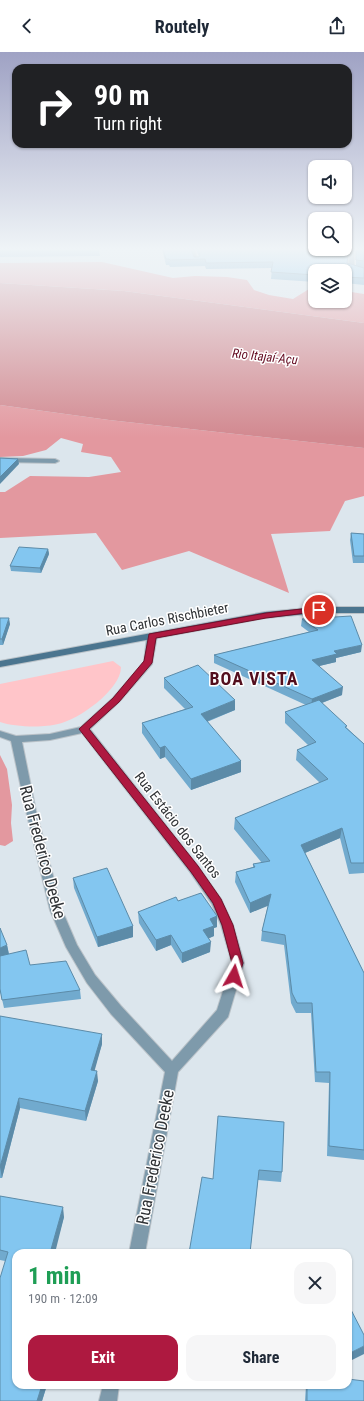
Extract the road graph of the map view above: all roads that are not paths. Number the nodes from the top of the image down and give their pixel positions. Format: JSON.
{"nodes":[{"id":1,"x":0,"y":460,"type":"edge"},
{"id":2,"x":55,"y":461,"type":"dead end"},
{"id":3,"x":364,"y":610,"type":"edge"},
{"id":4,"x":152,"y":636,"type":"junction"},
{"id":5,"x":0,"y":664,"type":"edge"},
{"id":6,"x":84,"y":729,"type":"junction"},
{"id":7,"x":0,"y":734,"type":"edge"},
{"id":8,"x":16,"y":739,"type":"junction"},
{"id":9,"x":172,"y":1070,"type":"junction"},
{"id":10,"x":138,"y":1249,"type":"edge"},
{"id":11,"x":111,"y":1389,"type":"edge"},
{"id":12,"x":108,"y":1401,"type":"edge"}],
"edges":[{"from":1,"to":2,"type":"street"},
{"from":3,"to":4,"type":"street","name":"Rua Carlos Rischbieter"},
{"from":4,"to":5,"type":"street","name":"Rua Carlos Rischbieter"},
{"from":4,"to":6,"type":"street"},
{"from":6,"to":8,"type":"street"},
{"from":6,"to":9,"type":"street","name":"Rua Estácio dos Santos"},
{"from":7,"to":8,"type":"street"},
{"from":8,"to":9,"type":"street","name":"Rua Frederico Deeke"},
{"from":9,"to":10,"type":"street","name":"Rua Frederico Deeke"},
{"from":11,"to":12,"type":"street"}]}
